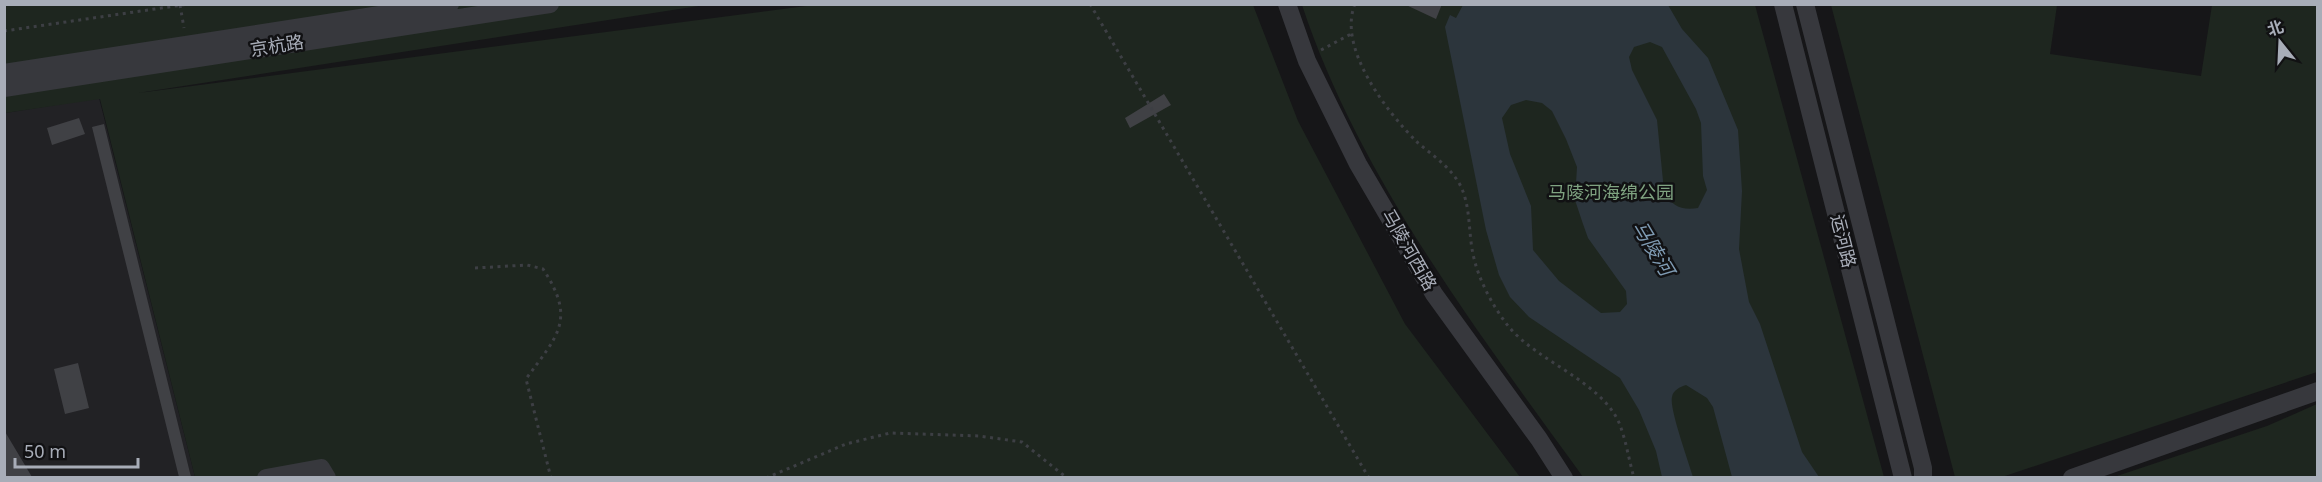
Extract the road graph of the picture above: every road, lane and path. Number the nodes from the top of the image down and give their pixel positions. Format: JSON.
{"nodes":[{"id":1,"x":189,"y":4,"type":"edge"},
{"id":2,"x":450,"y":4,"type":"edge"},
{"id":3,"x":550,"y":4,"type":"edge"},
{"id":4,"x":1090,"y":4,"type":"edge"},
{"id":5,"x":1287,"y":4,"type":"edge"},
{"id":6,"x":1355,"y":4,"type":"edge"},
{"id":7,"x":1783,"y":4,"type":"edge"},
{"id":8,"x":1804,"y":4,"type":"edge"},
{"id":9,"x":180,"y":5,"type":"edge"},
{"id":10,"x":4,"y":31,"type":"edge"},
{"id":11,"x":1351,"y":34,"type":"junction"},
{"id":12,"x":186,"y":45,"type":"junction"},
{"id":13,"x":1307,"y":61,"type":"junction"},
{"id":14,"x":4,"y":73,"type":"edge"},
{"id":15,"x":4,"y":88,"type":"edge"},
{"id":16,"x":475,"y":267,"type":"dead end"},
{"id":17,"x":2318,"y":391,"type":"edge"},
{"id":18,"x":266,"y":477,"type":"edge"},
{"id":19,"x":327,"y":477,"type":"edge"},
{"id":20,"x":551,"y":477,"type":"edge"},
{"id":21,"x":766,"y":477,"type":"edge"},
{"id":22,"x":1067,"y":477,"type":"edge"},
{"id":23,"x":1369,"y":477,"type":"edge"},
{"id":24,"x":1564,"y":477,"type":"edge"},
{"id":25,"x":1634,"y":477,"type":"edge"},
{"id":26,"x":1903,"y":477,"type":"edge"},
{"id":27,"x":1923,"y":477,"type":"edge"},
{"id":28,"x":2072,"y":477,"type":"edge"}],
"edges":[{"from":1,"to":9,"type":"path"},
{"from":2,"to":12,"type":"street","name":"京杭路"},
{"from":3,"to":15,"type":"street","name":"京杭路"},
{"from":4,"to":23,"type":"path"},
{"from":5,"to":13,"type":"street","name":"马陵河西路"},
{"from":6,"to":11,"type":"path"},
{"from":7,"to":26,"type":"street","name":"运河路"},
{"from":8,"to":27,"type":"street","name":"运河路"},
{"from":9,"to":10,"type":"path"},
{"from":9,"to":12,"type":"path"},
{"from":11,"to":13,"type":"path"},
{"from":11,"to":25,"type":"path"},
{"from":12,"to":14,"type":"street","name":"京杭路"},
{"from":13,"to":24,"type":"street","name":"马陵河西路"},
{"from":16,"to":20,"type":"path"},
{"from":17,"to":28,"type":"street"},
{"from":18,"to":19,"type":"street"},
{"from":21,"to":22,"type":"path"}]}
